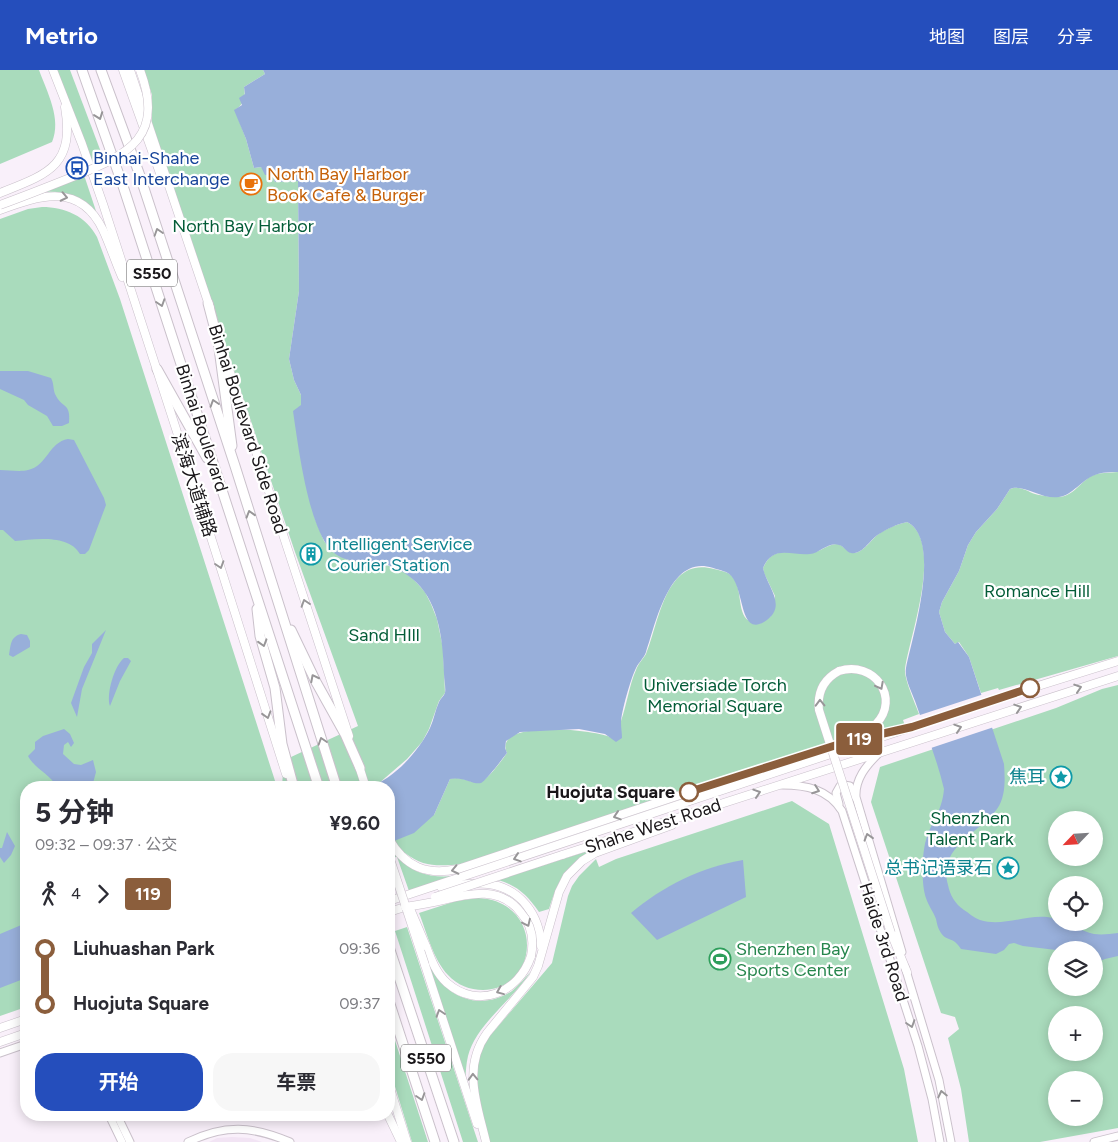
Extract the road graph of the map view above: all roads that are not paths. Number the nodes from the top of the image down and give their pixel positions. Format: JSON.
{"nodes":[{"id":1,"x":54,"y":70,"type":"edge"},
{"id":2,"x":82,"y":70,"type":"edge"},
{"id":3,"x":101,"y":70,"type":"edge"},
{"id":4,"x":122,"y":70,"type":"edge"},
{"id":5,"x":130,"y":70,"type":"edge"},
{"id":6,"x":140,"y":70,"type":"edge"},
{"id":7,"x":59,"y":83,"type":"junction"},
{"id":8,"x":0,"y":193,"type":"edge"},
{"id":9,"x":0,"y":205,"type":"edge"},
{"id":10,"x":0,"y":210,"type":"edge"},
{"id":11,"x":181,"y":222,"type":"junction"},
{"id":12,"x":135,"y":302,"type":"junction"},
{"id":13,"x":208,"y":303,"type":"junction"},
{"id":14,"x":156,"y":369,"type":"junction"},
{"id":15,"x":235,"y":466,"type":"junction"},
{"id":16,"x":218,"y":476,"type":"junction"},
{"id":17,"x":299,"y":656,"type":"junction"},
{"id":18,"x":1118,"y":661,"type":"edge"},
{"id":19,"x":274,"y":664,"type":"junction"},
{"id":20,"x":1118,"y":676,"type":"edge"},
{"id":21,"x":912,"y":727,"type":"junction"},
{"id":22,"x":832,"y":747,"type":"junction"},
{"id":23,"x":878,"y":754,"type":"junction"},
{"id":24,"x":360,"y":768,"type":"junction"},
{"id":25,"x":290,"y":781,"type":"edge"},
{"id":26,"x":290,"y":781,"type":"edge"},
{"id":27,"x":316,"y":781,"type":"edge"},
{"id":28,"x":335,"y":781,"type":"edge"},
{"id":29,"x":364,"y":781,"type":"edge"},
{"id":30,"x":782,"y":785,"type":"junction"},
{"id":31,"x":680,"y":795,"type":"junction"},
{"id":32,"x":858,"y":805,"type":"junction"},
{"id":33,"x":710,"y":808,"type":"junction"},
{"id":34,"x":842,"y":811,"type":"junction"},
{"id":35,"x":622,"y":823,"type":"junction"},
{"id":36,"x":395,"y":848,"type":"edge"},
{"id":37,"x":395,"y":874,"type":"edge"},
{"id":38,"x":397,"y":880,"type":"junction"},
{"id":39,"x":406,"y":895,"type":"junction"},
{"id":40,"x":395,"y":899,"type":"edge"},
{"id":41,"x":405,"y":907,"type":"junction"},
{"id":42,"x":395,"y":910,"type":"edge"},
{"id":43,"x":898,"y":951,"type":"junction"},
{"id":44,"x":888,"y":954,"type":"junction"},
{"id":45,"x":541,"y":955,"type":"junction"},
{"id":46,"x":395,"y":965,"type":"edge"},
{"id":47,"x":906,"y":972,"type":"junction"},
{"id":48,"x":395,"y":1019,"type":"edge"},
{"id":49,"x":20,"y":1021,"type":"edge"},
{"id":50,"x":0,"y":1028,"type":"edge"},
{"id":51,"x":20,"y":1035,"type":"edge"},
{"id":52,"x":0,"y":1042,"type":"edge"},
{"id":53,"x":20,"y":1046,"type":"edge"},
{"id":54,"x":0,"y":1053,"type":"edge"},
{"id":55,"x":395,"y":1104,"type":"edge"},
{"id":56,"x":112,"y":1121,"type":"edge"},
{"id":57,"x":119,"y":1121,"type":"edge"},
{"id":58,"x":391,"y":1121,"type":"edge"},
{"id":59,"x":1118,"y":1136,"type":"edge"},
{"id":60,"x":122,"y":1142,"type":"edge"},
{"id":61,"x":130,"y":1142,"type":"edge"},
{"id":62,"x":188,"y":1142,"type":"edge"},
{"id":63,"x":290,"y":1142,"type":"edge"},
{"id":64,"x":401,"y":1142,"type":"edge"},
{"id":65,"x":407,"y":1142,"type":"edge"},
{"id":66,"x":435,"y":1142,"type":"edge"},
{"id":67,"x":454,"y":1142,"type":"edge"},
{"id":68,"x":485,"y":1142,"type":"edge"},
{"id":69,"x":940,"y":1142,"type":"edge"},
{"id":70,"x":951,"y":1142,"type":"edge"},
{"id":71,"x":1094,"y":1142,"type":"edge"}],
"edges":[{"from":1,"to":7,"type":"main road"},
{"from":2,"to":16,"type":"highway","name":"Binhai Boulevard","number":"S550","one_way":true},
{"from":15,"to":3,"type":"highway","name":"Binhai Boulevard","number":"S550","one_way":true},
{"from":4,"to":11,"type":"main road"},
{"from":5,"to":11,"type":"main road","name":"Binhai Boulevard Side Road"},
{"from":6,"to":9,"type":"main road","bridge":true},
{"from":7,"to":8,"type":"main road"},
{"from":7,"to":12,"type":"main road"},
{"from":10,"to":12,"type":"main road","one_way":true},
{"from":11,"to":13,"type":"main road","name":"Binhai Boulevard Side Road"},
{"from":12,"to":14,"type":"main road","name":"滨海大道辅路"},
{"from":13,"to":15,"type":"highway"},
{"from":24,"to":13,"type":"main road","name":"Binhai Boulevard Side Road","one_way":true},
{"from":14,"to":16,"type":"highway"},
{"from":14,"to":25,"type":"main road","name":"滨海大道辅路","one_way":true},
{"from":17,"to":15,"type":"highway","name":"Binhai Boulevard","number":"S550","one_way":true},
{"from":16,"to":19,"type":"highway","name":"Binhai Boulevard","number":"S550","one_way":true},
{"from":24,"to":17,"type":"highway","one_way":true},
{"from":28,"to":17,"type":"highway","name":"Binhai Boulevard","number":"S550","one_way":true},
{"from":18,"to":21,"type":"main road"},
{"from":19,"to":26,"type":"highway"},
{"from":19,"to":27,"type":"highway"},
{"from":23,"to":20,"type":"main road","name":"Shahe West Road","one_way":true},
{"from":21,"to":22,"type":"main road"},
{"from":21,"to":35,"type":"main road","name":"Shahe West Road"},
{"from":22,"to":31,"type":"main road"},
{"from":43,"to":22,"type":"main road","one_way":true,"bridge":true},
{"from":23,"to":30,"type":"main road","name":"Shahe West Road"},
{"from":23,"to":32,"type":"main road","name":"Haide 3rd Road"},
{"from":24,"to":29,"type":"main road","name":"Binhai Boulevard Side Road"},
{"from":33,"to":30,"type":"main road","name":"Shahe West Road","one_way":true},
{"from":30,"to":34,"type":"main road","name":"Haide 3rd Road","one_way":true},
{"from":31,"to":35,"type":"main road"},
{"from":31,"to":36,"type":"main road","one_way":true},
{"from":32,"to":34,"type":"main road"},
{"from":47,"to":32,"type":"main road","name":"Haide 3rd Road","one_way":true},
{"from":33,"to":41,"type":"main road","name":"Shahe West Road","bridge":true},
{"from":33,"to":45,"type":"main road"},
{"from":34,"to":44,"type":"main road","name":"Haide 3rd Road"},
{"from":35,"to":39,"type":"main road","name":"Shahe West Road","one_way":true},
{"from":37,"to":38,"type":"main road","bridge":true},
{"from":41,"to":38,"type":"main road","one_way":true,"bridge":true},
{"from":68,"to":38,"type":"main road","one_way":true,"bridge":true},
{"from":39,"to":40,"type":"main road","name":"Shahe West Road"},
{"from":39,"to":45,"type":"main road"},
{"from":41,"to":42,"type":"main road","name":"Shahe West Road"},
{"from":43,"to":44,"type":"main road"},
{"from":43,"to":47,"type":"main road"},
{"from":44,"to":69,"type":"main road","name":"Haide 3rd Road","one_way":true},
{"from":68,"to":45,"type":"main road","one_way":true},
{"from":46,"to":67,"type":"highway","number":"S550"},
{"from":70,"to":47,"type":"main road","name":"Haide 3rd Road","one_way":true},
{"from":48,"to":66,"type":"highway","number":"S550","one_way":true},
{"from":49,"to":50,"type":"main road"},
{"from":51,"to":52,"type":"main road"},
{"from":53,"to":54,"type":"main road"},
{"from":55,"to":65,"type":"main road"},
{"from":56,"to":60,"type":"main road"},
{"from":57,"to":61,"type":"main road"},
{"from":58,"to":64,"type":"main road"},
{"from":59,"to":71,"type":"main road"},
{"from":62,"to":63,"type":"main road"}]}
